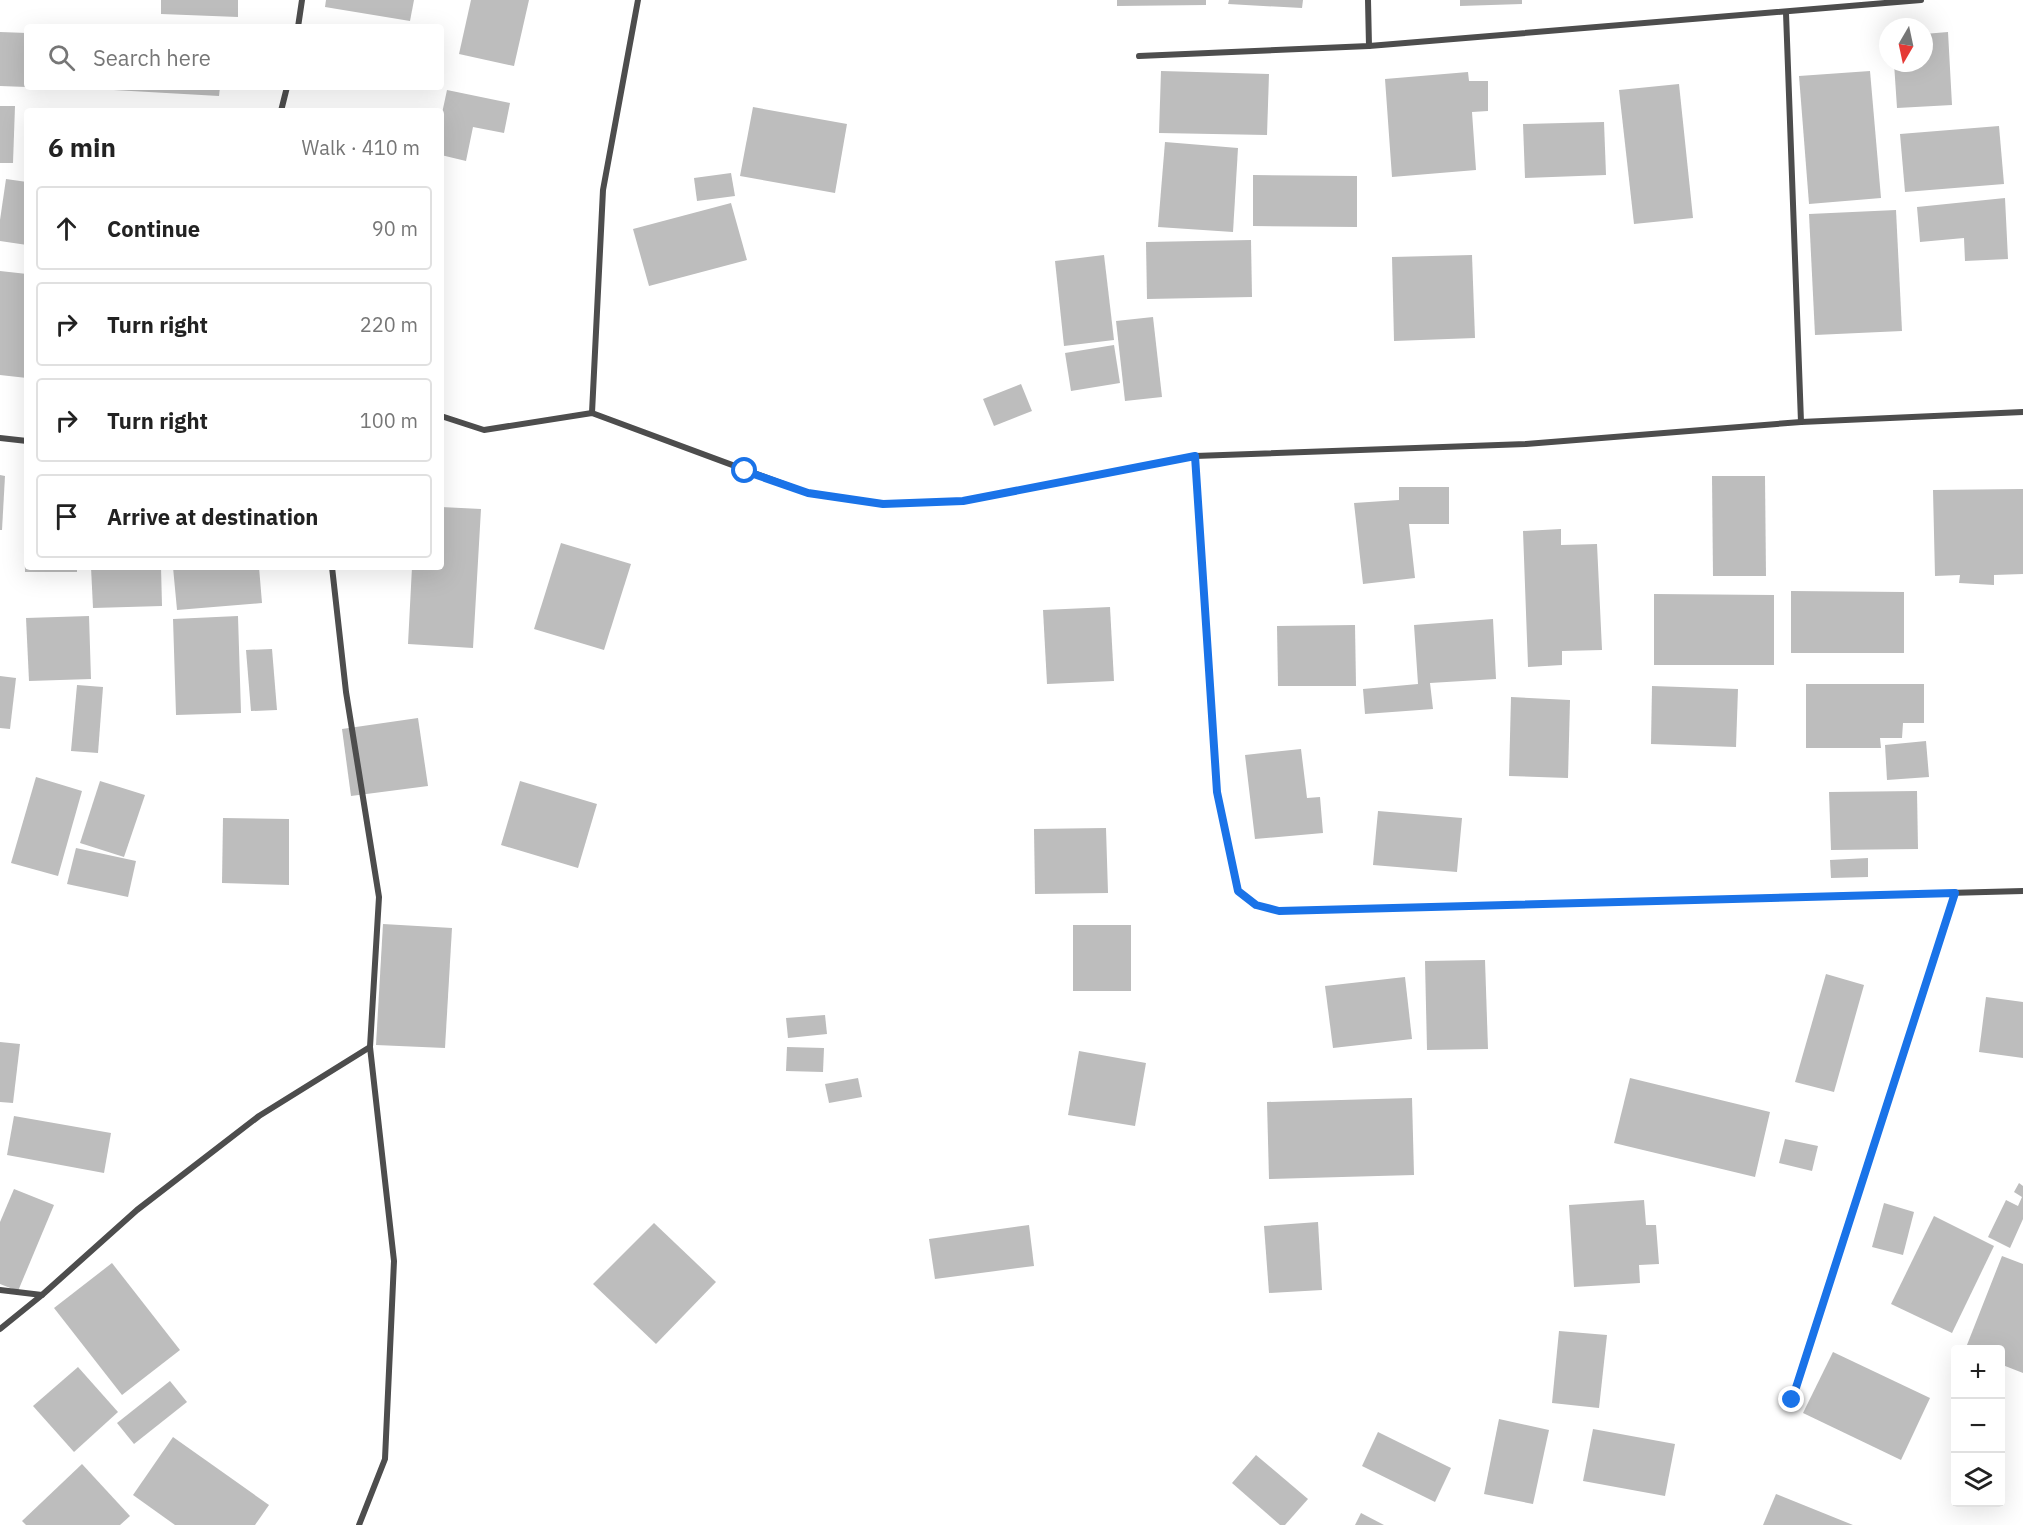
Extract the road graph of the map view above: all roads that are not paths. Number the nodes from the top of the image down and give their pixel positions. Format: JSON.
{"nodes":[{"id":1,"x":302,"y":0,"type":"edge"},
{"id":2,"x":638,"y":0,"type":"edge"},
{"id":3,"x":1368,"y":0,"type":"edge"},
{"id":4,"x":1921,"y":0,"type":"edge"},
{"id":5,"x":1786,"y":13,"type":"junction"},
{"id":6,"x":298,"y":24,"type":"edge"},
{"id":7,"x":1369,"y":46,"type":"junction"},
{"id":8,"x":1139,"y":56,"type":"dead end"},
{"id":9,"x":286,"y":90,"type":"edge"},
{"id":10,"x":282,"y":108,"type":"edge"},
{"id":11,"x":2023,"y":412,"type":"edge"},
{"id":12,"x":592,"y":413,"type":"junction"},
{"id":13,"x":444,"y":417,"type":"edge"},
{"id":14,"x":1801,"y":422,"type":"junction"},
{"id":15,"x":0,"y":438,"type":"edge"},
{"id":16,"x":24,"y":441,"type":"edge"},
{"id":17,"x":1195,"y":456,"type":"junction"},
{"id":18,"x":332,"y":570,"type":"edge"},
{"id":19,"x":2023,"y":891,"type":"edge"},
{"id":20,"x":1955,"y":893,"type":"junction"},
{"id":21,"x":370,"y":1047,"type":"junction"},
{"id":22,"x":0,"y":1290,"type":"edge"},
{"id":23,"x":42,"y":1295,"type":"junction"},
{"id":24,"x":0,"y":1329,"type":"edge"},
{"id":25,"x":1792,"y":1400,"type":"dead end"},
{"id":26,"x":359,"y":1525,"type":"edge"}],
"edges":[{"from":1,"to":6,"type":"street"},
{"from":2,"to":12,"type":"street"},
{"from":3,"to":7,"type":"street"},
{"from":4,"to":5,"type":"street"},
{"from":5,"to":7,"type":"street"},
{"from":5,"to":14,"type":"street"},
{"from":7,"to":8,"type":"street"},
{"from":9,"to":10,"type":"street"},
{"from":11,"to":14,"type":"street"},
{"from":12,"to":13,"type":"street"},
{"from":12,"to":17,"type":"street"},
{"from":14,"to":17,"type":"street"},
{"from":15,"to":16,"type":"street"},
{"from":17,"to":20,"type":"street"},
{"from":18,"to":21,"type":"street"},
{"from":19,"to":20,"type":"street"},
{"from":20,"to":25,"type":"street"},
{"from":21,"to":23,"type":"street"},
{"from":21,"to":26,"type":"street"},
{"from":22,"to":23,"type":"street"},
{"from":23,"to":24,"type":"street"}]}
